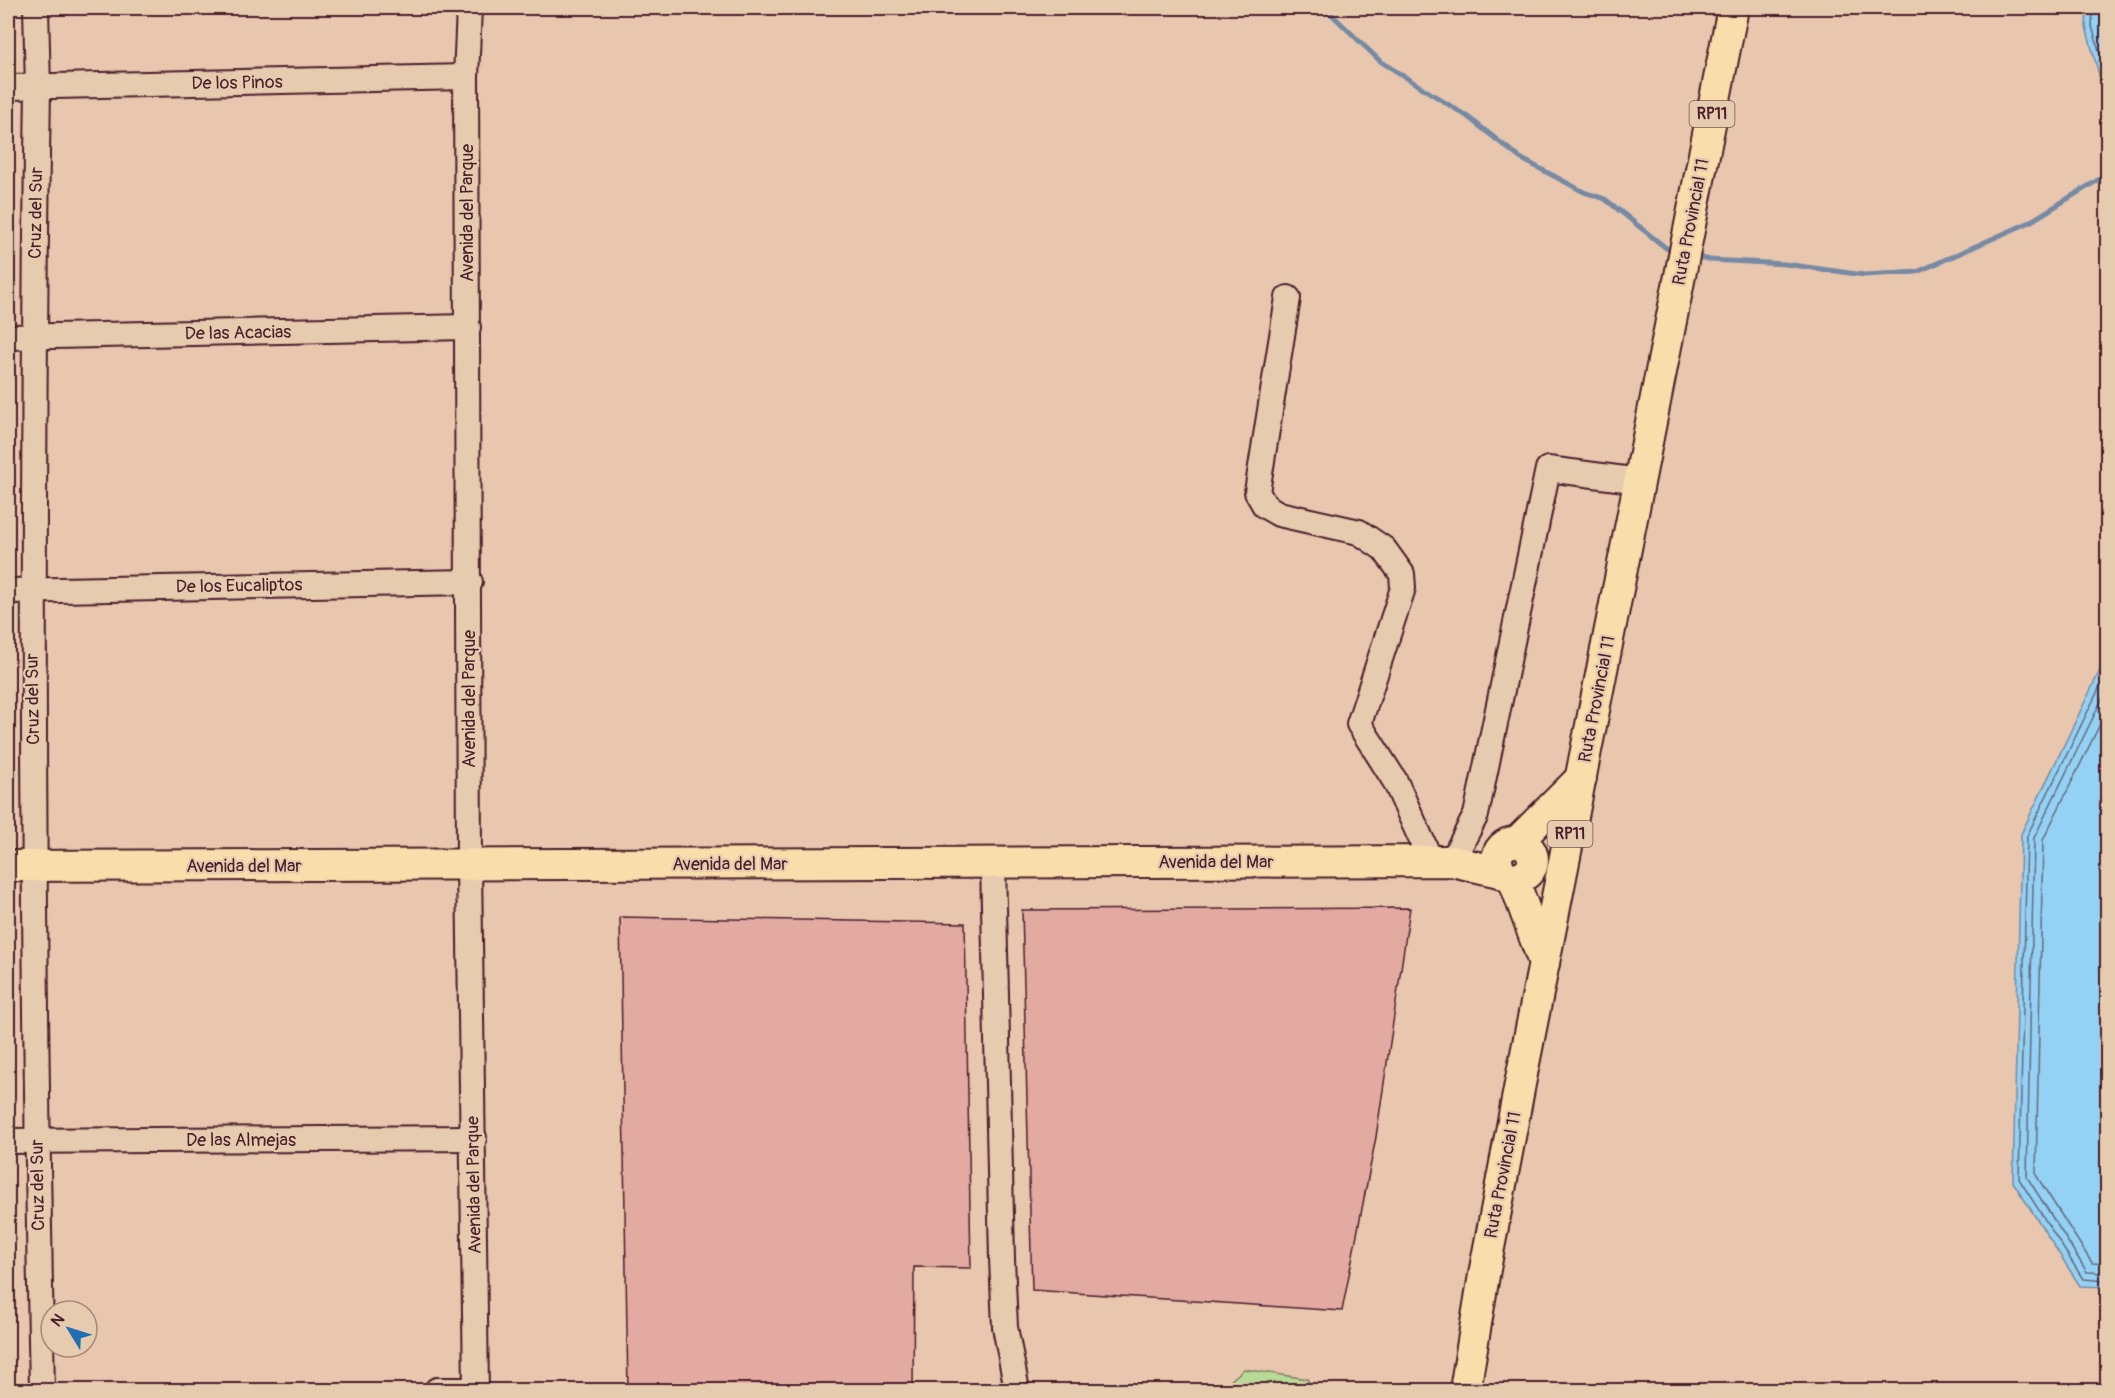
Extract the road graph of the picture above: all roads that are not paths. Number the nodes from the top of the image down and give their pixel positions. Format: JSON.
{"nodes":[{"id":1,"x":36,"y":8,"type":"edge"},
{"id":2,"x":469,"y":8,"type":"edge"},
{"id":3,"x":1733,"y":8,"type":"edge"},
{"id":4,"x":466,"y":77,"type":"junction"},
{"id":5,"x":8,"y":87,"type":"edge"},
{"id":6,"x":38,"y":88,"type":"junction"},
{"id":7,"x":1288,"y":298,"type":"dead end"},
{"id":8,"x":468,"y":327,"type":"junction"},
{"id":9,"x":8,"y":337,"type":"edge"},
{"id":10,"x":34,"y":337,"type":"junction"},
{"id":11,"x":1640,"y":481,"type":"junction"},
{"id":12,"x":470,"y":582,"type":"junction"},
{"id":13,"x":33,"y":590,"type":"junction"},
{"id":14,"x":8,"y":591,"type":"edge"},
{"id":15,"x":1581,"y":778,"type":"junction"},
{"id":16,"x":1517,"y":860,"type":"junction"},
{"id":17,"x":1442,"y":861,"type":"junction"},
{"id":18,"x":993,"y":863,"type":"junction"},
{"id":19,"x":469,"y":865,"type":"junction"},
{"id":20,"x":1564,"y":865,"type":"junction"},
{"id":21,"x":21,"y":866,"type":"edge"},
{"id":22,"x":1545,"y":963,"type":"junction"},
{"id":23,"x":474,"y":1138,"type":"junction"},
{"id":24,"x":8,"y":1141,"type":"edge"},
{"id":25,"x":37,"y":1141,"type":"junction"},
{"id":26,"x":42,"y":1390,"type":"edge"},
{"id":27,"x":437,"y":1390,"type":"edge"},
{"id":28,"x":476,"y":1390,"type":"edge"},
{"id":29,"x":1017,"y":1390,"type":"edge"},
{"id":30,"x":1466,"y":1390,"type":"edge"}],
"edges":[{"from":1,"to":6,"type":"street","name":"Cruz del Sur"},
{"from":2,"to":4,"type":"street","name":"Avenida del Parque"},
{"from":3,"to":11,"type":"main road","name":"Ruta Provincial 11","number":"RP11"},
{"from":4,"to":6,"type":"street","name":"De los Pinos"},
{"from":4,"to":8,"type":"street","name":"Avenida del Parque"},
{"from":5,"to":6,"type":"street","name":"De los Pinos"},
{"from":6,"to":10,"type":"street","name":"Cruz del Sur"},
{"from":7,"to":17,"type":"street"},
{"from":8,"to":10,"type":"street","name":"De las Acacias"},
{"from":8,"to":12,"type":"street","name":"Avenida del Parque"},
{"from":9,"to":10,"type":"street","name":"De las Acacias"},
{"from":10,"to":13,"type":"street","name":"Cruz del Sur"},
{"from":11,"to":15,"type":"main road","name":"Ruta Provincial 11","number":"RP11"},
{"from":11,"to":17,"type":"street"},
{"from":12,"to":13,"type":"street","name":"De los Eucaliptos"},
{"from":12,"to":19,"type":"street","name":"Avenida del Parque"},
{"from":13,"to":14,"type":"street","name":"De los Eucaliptos"},
{"from":13,"to":21,"type":"street","name":"Cruz del Sur"},
{"from":15,"to":16,"type":"main road","name":"Avenida del Mar"},
{"from":15,"to":20,"type":"main road","name":"Ruta Provincial 11","number":"RP11"},
{"from":16,"to":17,"type":"main road","name":"Avenida del Mar"},
{"from":16,"to":20,"type":"main road"},
{"from":16,"to":22,"type":"main road"},
{"from":17,"to":18,"type":"main road","name":"Avenida del Mar"},
{"from":18,"to":19,"type":"main road","name":"Avenida del Mar"},
{"from":18,"to":29,"type":"street"},
{"from":19,"to":21,"type":"main road","name":"Avenida del Mar"},
{"from":19,"to":23,"type":"street","name":"Avenida del Parque"},
{"from":20,"to":22,"type":"main road","name":"Ruta Provincial 11","number":"RP11"},
{"from":21,"to":25,"type":"street","name":"Cruz del Sur"},
{"from":22,"to":30,"type":"main road","name":"Ruta Provincial 11","number":"RP11"},
{"from":23,"to":25,"type":"street","name":"De las Almejas"},
{"from":23,"to":28,"type":"street","name":"Avenida del Parque"},
{"from":24,"to":25,"type":"street","name":"De las Almejas"},
{"from":25,"to":26,"type":"street","name":"Cruz del Sur"},
{"from":27,"to":28,"type":"street"}]}
